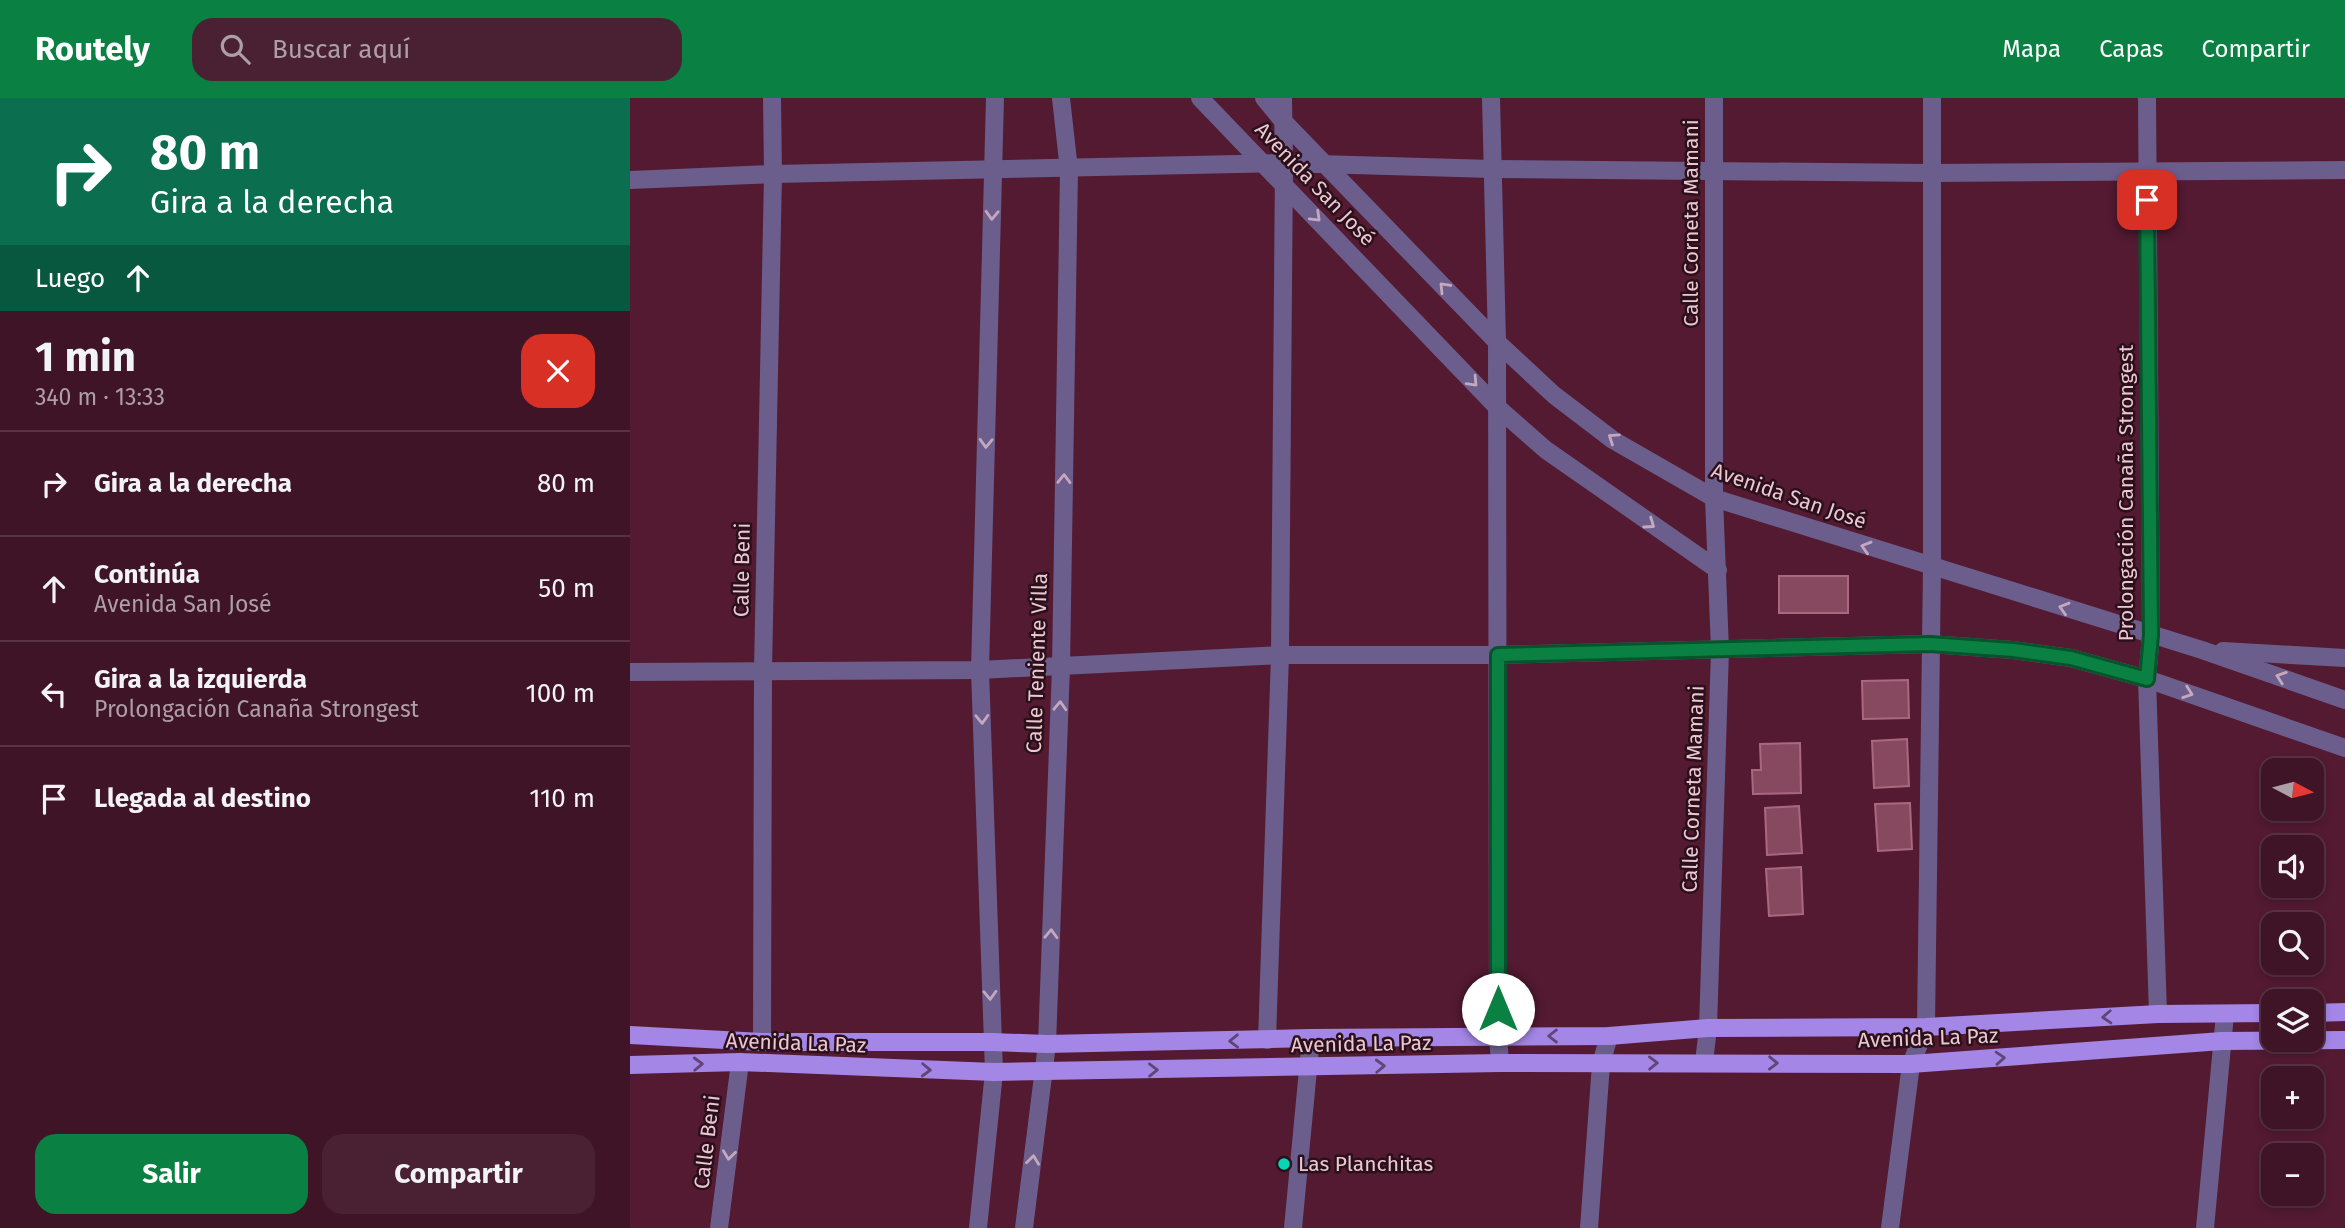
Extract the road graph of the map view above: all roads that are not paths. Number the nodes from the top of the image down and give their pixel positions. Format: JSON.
{"nodes":[{"id":1,"x":772,"y":98,"type":"edge"},
{"id":2,"x":995,"y":98,"type":"edge"},
{"id":3,"x":1061,"y":98,"type":"edge"},
{"id":4,"x":1200,"y":98,"type":"edge"},
{"id":5,"x":1264,"y":98,"type":"edge"},
{"id":6,"x":1283,"y":98,"type":"edge"},
{"id":7,"x":1491,"y":98,"type":"edge"},
{"id":8,"x":1714,"y":98,"type":"edge"},
{"id":9,"x":1932,"y":98,"type":"edge"},
{"id":10,"x":2147,"y":98,"type":"edge"},
{"id":11,"x":1283,"y":121,"type":"junction"},
{"id":12,"x":1284,"y":163,"type":"junction"},
{"id":13,"x":1263,"y":164,"type":"junction"},
{"id":14,"x":1327,"y":165,"type":"junction"},
{"id":15,"x":1492,"y":169,"type":"junction"},
{"id":16,"x":1069,"y":170,"type":"junction"},
{"id":17,"x":2345,"y":170,"type":"edge"},
{"id":18,"x":994,"y":171,"type":"junction"},
{"id":19,"x":1713,"y":171,"type":"junction"},
{"id":20,"x":2147,"y":172,"type":"junction"},
{"id":21,"x":1930,"y":173,"type":"junction"},
{"id":22,"x":773,"y":174,"type":"junction"},
{"id":23,"x":630,"y":180,"type":"edge"},
{"id":24,"x":1284,"y":187,"type":"junction"},
{"id":25,"x":1497,"y":342,"type":"junction"},
{"id":26,"x":1497,"y":407,"type":"junction"},
{"id":27,"x":1714,"y":498,"type":"junction"},
{"id":28,"x":1932,"y":567,"type":"junction"},
{"id":29,"x":1718,"y":570,"type":"junction"},
{"id":30,"x":2151,"y":635,"type":"junction"},
{"id":31,"x":1930,"y":644,"type":"junction"},
{"id":32,"x":1720,"y":650,"type":"junction"},
{"id":33,"x":2202,"y":650,"type":"junction"},
{"id":34,"x":1280,"y":655,"type":"junction"},
{"id":35,"x":1498,"y":655,"type":"junction"},
{"id":36,"x":2345,"y":658,"type":"edge"},
{"id":37,"x":1061,"y":667,"type":"junction"},
{"id":38,"x":763,"y":670,"type":"junction"},
{"id":39,"x":980,"y":670,"type":"junction"},
{"id":40,"x":630,"y":673,"type":"edge"},
{"id":41,"x":2147,"y":679,"type":"junction"},
{"id":42,"x":2345,"y":699,"type":"edge"},
{"id":43,"x":2345,"y":748,"type":"edge"},
{"id":44,"x":2345,"y":1012,"type":"edge"},
{"id":45,"x":2261,"y":1013,"type":"edge"},
{"id":46,"x":2324,"y":1013,"type":"edge"},
{"id":47,"x":2158,"y":1014,"type":"junction"},
{"id":48,"x":2225,"y":1014,"type":"junction"},
{"id":49,"x":1926,"y":1027,"type":"junction"},
{"id":50,"x":1708,"y":1028,"type":"junction"},
{"id":51,"x":630,"y":1035,"type":"edge"},
{"id":52,"x":1498,"y":1036,"type":"junction"},
{"id":53,"x":1609,"y":1036,"type":"junction"},
{"id":54,"x":1311,"y":1038,"type":"junction"},
{"id":55,"x":1267,"y":1040,"type":"junction"},
{"id":56,"x":2345,"y":1040,"type":"edge"},
{"id":57,"x":992,"y":1041,"type":"junction"},
{"id":58,"x":2222,"y":1041,"type":"junction"},
{"id":59,"x":762,"y":1042,"type":"junction"},
{"id":60,"x":1047,"y":1044,"type":"junction"},
{"id":61,"x":740,"y":1062,"type":"junction"},
{"id":62,"x":1704,"y":1062,"type":"junction"},
{"id":63,"x":1500,"y":1063,"type":"junction"},
{"id":64,"x":1601,"y":1064,"type":"junction"},
{"id":65,"x":630,"y":1065,"type":"edge"},
{"id":66,"x":1911,"y":1065,"type":"junction"},
{"id":67,"x":1309,"y":1068,"type":"junction"},
{"id":68,"x":1044,"y":1071,"type":"junction"},
{"id":69,"x":994,"y":1072,"type":"junction"},
{"id":70,"x":719,"y":1228,"type":"edge"},
{"id":71,"x":978,"y":1228,"type":"edge"},
{"id":72,"x":1024,"y":1228,"type":"edge"},
{"id":73,"x":1293,"y":1228,"type":"edge"},
{"id":74,"x":1589,"y":1228,"type":"edge"},
{"id":75,"x":1890,"y":1228,"type":"edge"},
{"id":76,"x":2205,"y":1228,"type":"edge"}],
"edges":[{"from":1,"to":22,"type":"street","name":"Calle Beni"},
{"from":2,"to":18,"type":"street"},
{"from":3,"to":16,"type":"street","name":"Calle Teniente Villa"},
{"from":4,"to":13,"type":"street","name":"Avenida San José"},
{"from":5,"to":11,"type":"street","name":"Avenida San José"},
{"from":6,"to":11,"type":"street"},
{"from":7,"to":15,"type":"street"},
{"from":8,"to":19,"type":"street","name":"Calle Corneta Mamani"},
{"from":9,"to":21,"type":"street"},
{"from":10,"to":20,"type":"street","name":"Prolongación Canaña Strongest"},
{"from":11,"to":12,"type":"street"},
{"from":11,"to":14,"type":"street","name":"Avenida San José"},
{"from":12,"to":13,"type":"street"},
{"from":12,"to":14,"type":"street"},
{"from":12,"to":24,"type":"street"},
{"from":13,"to":16,"type":"street"},
{"from":13,"to":24,"type":"street","name":"Avenida San José"},
{"from":14,"to":15,"type":"street"},
{"from":25,"to":14,"type":"street","name":"Avenida San José","one_way":true},
{"from":15,"to":19,"type":"street"},
{"from":15,"to":25,"type":"street"},
{"from":16,"to":18,"type":"street"},
{"from":37,"to":16,"type":"street","name":"Calle Teniente Villa","one_way":true},
{"from":17,"to":20,"type":"street"},
{"from":18,"to":22,"type":"street"},
{"from":18,"to":39,"type":"street","one_way":true},
{"from":19,"to":21,"type":"street"},
{"from":19,"to":27,"type":"street","name":"Calle Corneta Mamani"},
{"from":20,"to":21,"type":"street"},
{"from":20,"to":30,"type":"street","name":"Prolongación Canaña Strongest"},
{"from":21,"to":28,"type":"street"},
{"from":22,"to":23,"type":"street"},
{"from":22,"to":38,"type":"street","name":"Calle Beni"},
{"from":24,"to":26,"type":"street","name":"Avenida San José","one_way":true},
{"from":24,"to":34,"type":"street"},
{"from":25,"to":26,"type":"street"},
{"from":27,"to":25,"type":"street","name":"Avenida San José","one_way":true},
{"from":26,"to":29,"type":"street","name":"Avenida San José","one_way":true},
{"from":26,"to":35,"type":"street"},
{"from":28,"to":27,"type":"street","name":"Avenida San José","one_way":true},
{"from":27,"to":29,"type":"street","name":"Calle Corneta Mamani"},
{"from":30,"to":28,"type":"street","name":"Avenida San José","one_way":true},
{"from":28,"to":31,"type":"street"},
{"from":29,"to":32,"type":"street","name":"Calle Corneta Mamani"},
{"from":30,"to":33,"type":"street","name":"Avenida San José"},
{"from":30,"to":41,"type":"street","name":"Prolongación Canaña Strongest"},
{"from":31,"to":32,"type":"street"},
{"from":31,"to":41,"type":"street"},
{"from":31,"to":49,"type":"street"},
{"from":32,"to":35,"type":"street"},
{"from":32,"to":50,"type":"street","name":"Calle Corneta Mamani"},
{"from":33,"to":36,"type":"street"},
{"from":42,"to":33,"type":"street","name":"Avenida San José","one_way":true},
{"from":34,"to":35,"type":"street"},
{"from":34,"to":37,"type":"street"},
{"from":34,"to":55,"type":"street"},
{"from":35,"to":52,"type":"street"},
{"from":37,"to":39,"type":"street"},
{"from":60,"to":37,"type":"street","name":"Calle Teniente Villa","one_way":true},
{"from":38,"to":39,"type":"street"},
{"from":38,"to":40,"type":"street"},
{"from":38,"to":59,"type":"street","name":"Calle Beni"},
{"from":39,"to":57,"type":"street","one_way":true},
{"from":41,"to":43,"type":"street","one_way":true},
{"from":41,"to":47,"type":"street","name":"Prolongación Canaña Strongest"},
{"from":44,"to":46,"type":"main road"},
{"from":45,"to":48,"type":"main road","name":"Avenida La Paz"},
{"from":47,"to":48,"type":"main road","name":"Avenida La Paz"},
{"from":47,"to":49,"type":"main road","name":"Avenida La Paz","one_way":true},
{"from":48,"to":58,"type":"street"},
{"from":49,"to":50,"type":"main road","name":"Avenida La Paz"},
{"from":49,"to":66,"type":"street"},
{"from":50,"to":53,"type":"main road","name":"Avenida La Paz"},
{"from":50,"to":62,"type":"street","name":"Calle Corneta Mamani"},
{"from":51,"to":59,"type":"main road","name":"Avenida La Paz"},
{"from":53,"to":52,"type":"main road","name":"Avenida La Paz","one_way":true},
{"from":52,"to":54,"type":"main road","name":"Avenida La Paz"},
{"from":52,"to":63,"type":"street"},
{"from":53,"to":64,"type":"street"},
{"from":54,"to":55,"type":"main road","name":"Avenida La Paz"},
{"from":54,"to":67,"type":"street"},
{"from":55,"to":60,"type":"main road","name":"Avenida La Paz","one_way":true},
{"from":56,"to":58,"type":"main road","name":"Avenida La Paz"},
{"from":57,"to":59,"type":"main road","name":"Avenida La Paz"},
{"from":57,"to":60,"type":"main road","name":"Avenida La Paz"},
{"from":57,"to":69,"type":"street"},
{"from":66,"to":58,"type":"main road","name":"Avenida La Paz","one_way":true},
{"from":58,"to":76,"type":"street"},
{"from":60,"to":68,"type":"street","name":"Calle Teniente Villa"},
{"from":65,"to":61,"type":"main road","name":"Avenida La Paz","one_way":true},
{"from":61,"to":69,"type":"main road","name":"Avenida La Paz","one_way":true},
{"from":61,"to":70,"type":"street","name":"Calle Beni","one_way":true},
{"from":64,"to":62,"type":"main road","name":"Avenida La Paz","one_way":true},
{"from":62,"to":66,"type":"main road","name":"Avenida La Paz","one_way":true},
{"from":63,"to":64,"type":"main road","name":"Avenida La Paz"},
{"from":67,"to":63,"type":"main road","name":"Avenida La Paz","one_way":true},
{"from":64,"to":74,"type":"street"},
{"from":66,"to":75,"type":"street"},
{"from":68,"to":67,"type":"main road","name":"Avenida La Paz","one_way":true},
{"from":67,"to":73,"type":"street"},
{"from":68,"to":69,"type":"main road","name":"Avenida La Paz"},
{"from":72,"to":68,"type":"street","name":"Calle Teniente Villa","one_way":true},
{"from":69,"to":71,"type":"street"}]}
